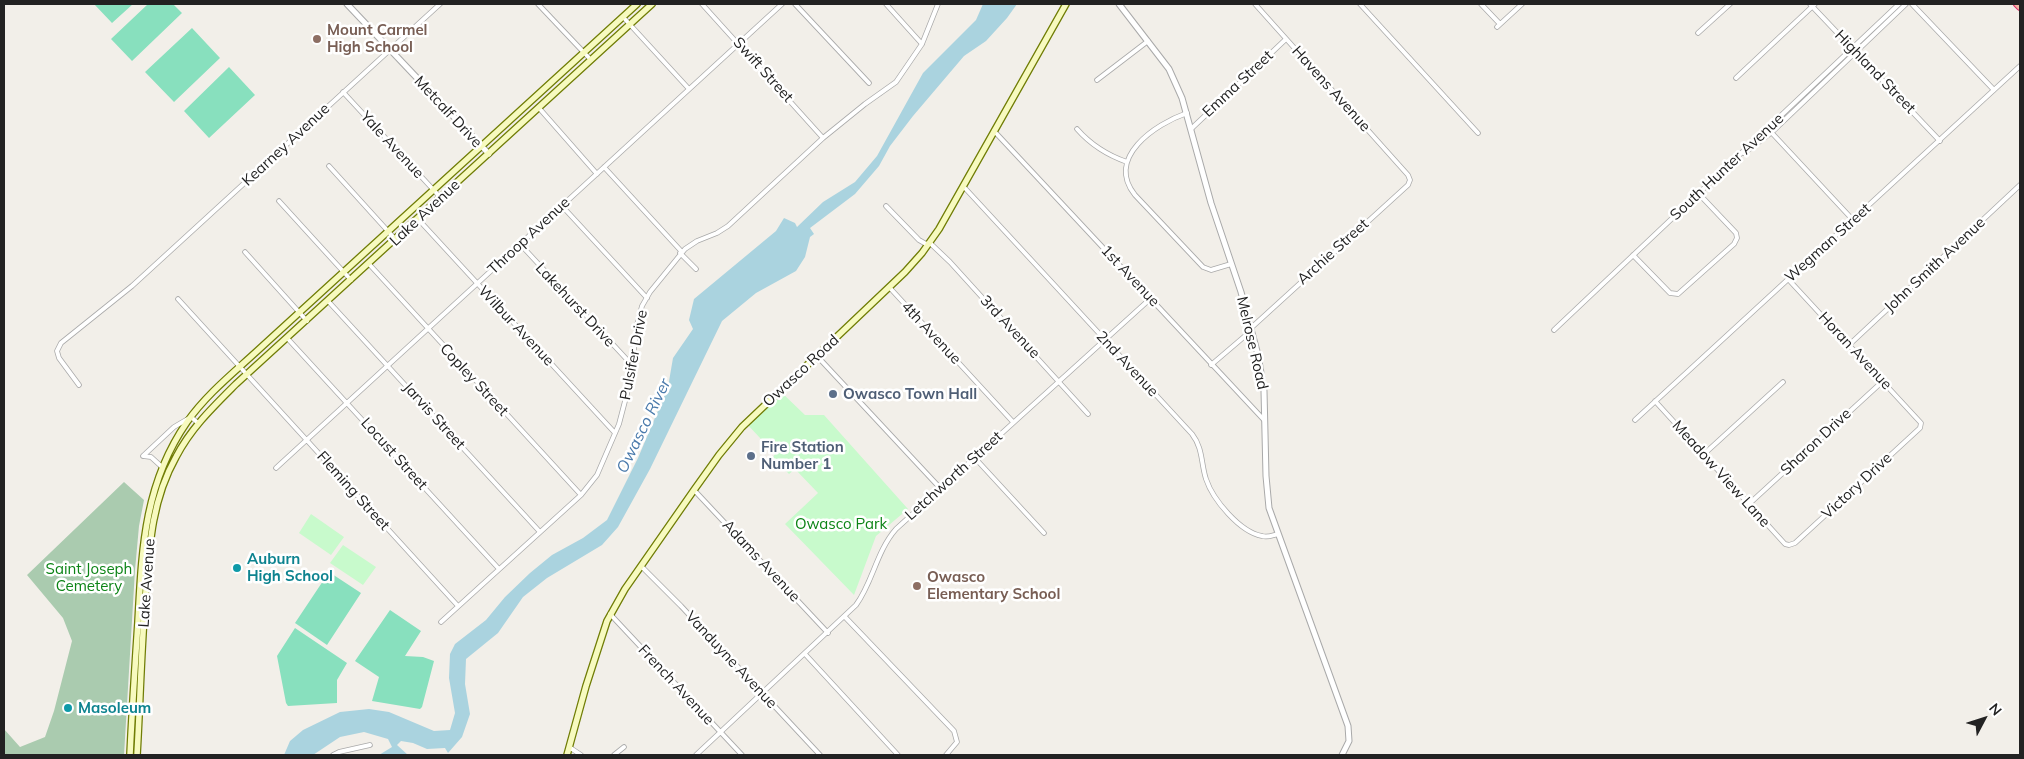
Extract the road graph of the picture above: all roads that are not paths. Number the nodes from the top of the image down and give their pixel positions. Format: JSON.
{"nodes":[{"id":1,"x":347,"y":4,"type":"edge"},
{"id":2,"x":440,"y":4,"type":"edge"},
{"id":3,"x":538,"y":4,"type":"edge"},
{"id":4,"x":637,"y":4,"type":"edge"},
{"id":5,"x":652,"y":4,"type":"edge"},
{"id":6,"x":702,"y":4,"type":"edge"},
{"id":7,"x":782,"y":4,"type":"edge"},
{"id":8,"x":795,"y":4,"type":"edge"},
{"id":9,"x":886,"y":4,"type":"edge"},
{"id":10,"x":938,"y":4,"type":"edge"},
{"id":11,"x":1066,"y":4,"type":"edge"},
{"id":12,"x":1119,"y":4,"type":"edge"},
{"id":13,"x":1254,"y":4,"type":"edge"},
{"id":14,"x":1360,"y":4,"type":"edge"},
{"id":15,"x":1480,"y":4,"type":"edge"},
{"id":16,"x":1522,"y":4,"type":"edge"},
{"id":17,"x":1730,"y":4,"type":"edge"},
{"id":18,"x":1899,"y":4,"type":"edge"},
{"id":19,"x":1906,"y":4,"type":"edge"},
{"id":20,"x":1912,"y":4,"type":"edge"},
{"id":21,"x":2017,"y":4,"type":"edge"},
{"id":22,"x":1813,"y":5,"type":"edge"},
{"id":23,"x":2020,"y":7,"type":"edge"},
{"id":24,"x":623,"y":17,"type":"junction"},
{"id":25,"x":629,"y":25,"type":"junction"},
{"id":26,"x":1698,"y":34,"type":"dead end"},
{"id":27,"x":1286,"y":39,"type":"junction"},
{"id":28,"x":1148,"y":41,"type":"junction"},
{"id":29,"x":739,"y":44,"type":"junction"},
{"id":30,"x":922,"y":44,"type":"junction"},
{"id":31,"x":390,"y":50,"type":"junction"},
{"id":32,"x":1854,"y":50,"type":"junction"},
{"id":33,"x":584,"y":52,"type":"junction"},
{"id":34,"x":591,"y":60,"type":"junction"},
{"id":35,"x":2020,"y":66,"type":"edge"},
{"id":36,"x":1736,"y":78,"type":"dead end"},
{"id":37,"x":1096,"y":80,"type":"dead end"},
{"id":38,"x":869,"y":83,"type":"dead end"},
{"id":39,"x":689,"y":89,"type":"junction"},
{"id":40,"x":1994,"y":90,"type":"junction"},
{"id":41,"x":343,"y":92,"type":"junction"},
{"id":42,"x":539,"y":108,"type":"junction"},
{"id":43,"x":1187,"y":113,"type":"junction"},
{"id":44,"x":1077,"y":129,"type":"dead end"},
{"id":45,"x":1191,"y":129,"type":"junction"},
{"id":46,"x":1770,"y":130,"type":"junction"},
{"id":47,"x":994,"y":131,"type":"junction"},
{"id":48,"x":1478,"y":133,"type":"dead end"},
{"id":49,"x":823,"y":138,"type":"junction"},
{"id":50,"x":1940,"y":140,"type":"junction"},
{"id":51,"x":480,"y":147,"type":"junction"},
{"id":52,"x":489,"y":154,"type":"junction"},
{"id":53,"x":1127,"y":162,"type":"junction"},
{"id":54,"x":329,"y":166,"type":"dead end"},
{"id":55,"x":604,"y":167,"type":"junction"},
{"id":56,"x":597,"y":174,"type":"junction"},
{"id":57,"x":1408,"y":174,"type":"joint"},
{"id":58,"x":2020,"y":185,"type":"edge"},
{"id":59,"x":963,"y":186,"type":"junction"},
{"id":60,"x":433,"y":190,"type":"junction"},
{"id":61,"x":1699,"y":194,"type":"junction"},
{"id":62,"x":441,"y":198,"type":"junction"},
{"id":63,"x":279,"y":200,"type":"dead end"},
{"id":64,"x":562,"y":206,"type":"junction"},
{"id":65,"x":886,"y":206,"type":"dead end"},
{"id":66,"x":418,"y":219,"type":"junction"},
{"id":67,"x":1853,"y":220,"type":"junction"},
{"id":68,"x":388,"y":231,"type":"junction"},
{"id":69,"x":396,"y":240,"type":"junction"},
{"id":70,"x":930,"y":243,"type":"junction"},
{"id":71,"x":520,"y":244,"type":"junction"},
{"id":72,"x":245,"y":252,"type":"dead end"},
{"id":73,"x":681,"y":253,"type":"junction"},
{"id":74,"x":1633,"y":256,"type":"junction"},
{"id":75,"x":369,"y":264,"type":"junction"},
{"id":76,"x":1231,"y":264,"type":"junction"},
{"id":77,"x":696,"y":269,"type":"dead end"},
{"id":78,"x":344,"y":272,"type":"junction"},
{"id":79,"x":1788,"y":279,"type":"junction"},
{"id":80,"x":351,"y":280,"type":"junction"},
{"id":81,"x":477,"y":283,"type":"junction"},
{"id":82,"x":890,"y":288,"type":"junction"},
{"id":83,"x":647,"y":298,"type":"junction"},
{"id":84,"x":178,"y":299,"type":"dead end"},
{"id":85,"x":1150,"y":299,"type":"junction"},
{"id":86,"x":328,"y":301,"type":"junction"},
{"id":87,"x":299,"y":313,"type":"junction"},
{"id":88,"x":307,"y":321,"type":"junction"},
{"id":89,"x":428,"y":329,"type":"junction"},
{"id":90,"x":1251,"y":329,"type":"junction"},
{"id":91,"x":1554,"y":330,"type":"dead end"},
{"id":92,"x":288,"y":339,"type":"junction"},
{"id":93,"x":1105,"y":340,"type":"junction"},
{"id":94,"x":1849,"y":345,"type":"junction"},
{"id":95,"x":817,"y":356,"type":"junction"},
{"id":96,"x":632,"y":365,"type":"junction"},
{"id":97,"x":1211,"y":365,"type":"junction"},
{"id":98,"x":387,"y":366,"type":"junction"},
{"id":99,"x":240,"y":367,"type":"junction"},
{"id":100,"x":247,"y":376,"type":"junction"},
{"id":101,"x":1059,"y":381,"type":"junction"},
{"id":102,"x":1883,"y":381,"type":"junction"},
{"id":103,"x":1783,"y":382,"type":"dead end"},
{"id":104,"x":79,"y":385,"type":"dead end"},
{"id":105,"x":1655,"y":401,"type":"junction"},
{"id":106,"x":347,"y":403,"type":"junction"},
{"id":107,"x":1088,"y":414,"type":"dead end"},
{"id":108,"x":191,"y":417,"type":"junction"},
{"id":109,"x":1635,"y":420,"type":"dead end"},
{"id":110,"x":1265,"y":421,"type":"junction"},
{"id":111,"x":1013,"y":422,"type":"junction"},
{"id":112,"x":198,"y":423,"type":"junction"},
{"id":113,"x":1921,"y":423,"type":"joint"},
{"id":114,"x":615,"y":433,"type":"junction"},
{"id":115,"x":306,"y":440,"type":"junction"},
{"id":116,"x":1703,"y":454,"type":"junction"},
{"id":117,"x":974,"y":457,"type":"junction"},
{"id":118,"x":162,"y":467,"type":"junction"},
{"id":119,"x":276,"y":468,"type":"dead end"},
{"id":120,"x":940,"y":489,"type":"junction"},
{"id":121,"x":694,"y":490,"type":"junction"},
{"id":122,"x":581,"y":495,"type":"junction"},
{"id":123,"x":1749,"y":504,"type":"junction"},
{"id":124,"x":540,"y":532,"type":"junction"},
{"id":125,"x":1044,"y":533,"type":"dead end"},
{"id":126,"x":1278,"y":534,"type":"junction"},
{"id":127,"x":1789,"y":545,"type":"joint"},
{"id":128,"x":641,"y":566,"type":"junction"},
{"id":129,"x":499,"y":569,"type":"junction"},
{"id":130,"x":458,"y":606,"type":"junction"},
{"id":131,"x":610,"y":614,"type":"junction"},
{"id":132,"x":845,"y":617,"type":"junction"},
{"id":133,"x":441,"y":622,"type":"dead end"},
{"id":134,"x":828,"y":633,"type":"junction"},
{"id":135,"x":805,"y":654,"type":"junction"},
{"id":136,"x":762,"y":694,"type":"junction"},
{"id":137,"x":720,"y":732,"type":"junction"},
{"id":138,"x":370,"y":745,"type":"dead end"},
{"id":139,"x":569,"y":747,"type":"junction"},
{"id":140,"x":624,"y":747,"type":"dead end"},
{"id":141,"x":130,"y":755,"type":"edge"},
{"id":142,"x":137,"y":755,"type":"edge"},
{"id":143,"x":333,"y":755,"type":"edge"},
{"id":144,"x":567,"y":755,"type":"edge"},
{"id":145,"x":580,"y":755,"type":"edge"},
{"id":146,"x":614,"y":755,"type":"edge"},
{"id":147,"x":696,"y":755,"type":"edge"},
{"id":148,"x":742,"y":755,"type":"edge"},
{"id":149,"x":820,"y":755,"type":"edge"},
{"id":150,"x":898,"y":755,"type":"edge"},
{"id":151,"x":946,"y":755,"type":"edge"},
{"id":152,"x":1342,"y":755,"type":"edge"}],
"edges":[{"from":1,"to":31,"type":"street","name":"Metcalf Drive"},
{"from":2,"to":31,"type":"street","name":"Kearney Avenue"},
{"from":3,"to":33,"type":"street"},
{"from":4,"to":24,"type":"main road","name":"Lake Avenue"},
{"from":5,"to":25,"type":"main road","name":"Lake Avenue"},
{"from":6,"to":29,"type":"street","name":"Swift Street"},
{"from":7,"to":29,"type":"street","name":"Throop Avenue"},
{"from":8,"to":38,"type":"street"},
{"from":9,"to":30,"type":"street"},
{"from":10,"to":30,"type":"street","name":"Pulsifer Drive"},
{"from":11,"to":47,"type":"main road","name":"Owasco Road"},
{"from":12,"to":28,"type":"street","name":"Melrose Road"},
{"from":13,"to":27,"type":"street","name":"Havens Avenue"},
{"from":14,"to":48,"type":"street"},
{"from":15,"to":16,"type":"street"},
{"from":17,"to":26,"type":"street"},
{"from":18,"to":32,"type":"street","name":"South Hunter Avenue"},
{"from":19,"to":32,"type":"street","name":"South Hunter Avenue"},
{"from":20,"to":40,"type":"street"},
{"from":21,"to":23,"type":"highway"},
{"from":22,"to":32,"type":"street","name":"Highland Street"},
{"from":22,"to":36,"type":"street"},
{"from":24,"to":25,"type":"street"},
{"from":24,"to":33,"type":"main road","name":"Lake Avenue"},
{"from":25,"to":34,"type":"main road","name":"Lake Avenue"},
{"from":25,"to":39,"type":"street"},
{"from":27,"to":45,"type":"street","name":"Emma Street"},
{"from":27,"to":57,"type":"street","name":"Havens Avenue"},
{"from":28,"to":37,"type":"street"},
{"from":28,"to":43,"type":"street","name":"Melrose Road"},
{"from":29,"to":39,"type":"street","name":"Throop Avenue"},
{"from":29,"to":49,"type":"street","name":"Swift Street"},
{"from":30,"to":49,"type":"street","name":"Pulsifer Drive"},
{"from":31,"to":41,"type":"street","name":"Kearney Avenue"},
{"from":31,"to":51,"type":"street","name":"Metcalf Drive"},
{"from":32,"to":46,"type":"street","name":"South Hunter Avenue"},
{"from":32,"to":50,"type":"street","name":"Highland Street"},
{"from":33,"to":34,"type":"street"},
{"from":33,"to":51,"type":"main road","name":"Lake Avenue"},
{"from":34,"to":42,"type":"main road","name":"Lake Avenue"},
{"from":35,"to":40,"type":"street","name":"Wegman Street"},
{"from":39,"to":55,"type":"street","name":"Throop Avenue"},
{"from":40,"to":50,"type":"street","name":"Wegman Street"},
{"from":41,"to":60,"type":"street","name":"Yale Avenue"},
{"from":41,"to":104,"type":"street","name":"Kearney Avenue"},
{"from":42,"to":52,"type":"main road","name":"Lake Avenue"},
{"from":42,"to":56,"type":"street"},
{"from":43,"to":45,"type":"street","name":"Melrose Road"},
{"from":43,"to":53,"type":"street"},
{"from":44,"to":53,"type":"street"},
{"from":45,"to":76,"type":"street","name":"Melrose Road"},
{"from":46,"to":61,"type":"street","name":"South Hunter Avenue"},
{"from":46,"to":67,"type":"street"},
{"from":47,"to":59,"type":"main road","name":"Owasco Road"},
{"from":47,"to":85,"type":"street","name":"1st Avenue"},
{"from":49,"to":73,"type":"street","name":"Pulsifer Drive"},
{"from":50,"to":67,"type":"street","name":"Wegman Street"},
{"from":51,"to":52,"type":"street","name":"Metcalf Drive"},
{"from":51,"to":60,"type":"main road","name":"Lake Avenue"},
{"from":52,"to":62,"type":"main road","name":"Lake Avenue"},
{"from":53,"to":76,"type":"street"},
{"from":54,"to":68,"type":"street"},
{"from":55,"to":56,"type":"street","name":"Throop Avenue"},
{"from":55,"to":73,"type":"street"},
{"from":56,"to":64,"type":"street","name":"Throop Avenue"},
{"from":57,"to":90,"type":"street","name":"Archie Street"},
{"from":58,"to":94,"type":"street","name":"John Smith Avenue"},
{"from":59,"to":70,"type":"main road","name":"Owasco Road"},
{"from":59,"to":93,"type":"street","name":"2nd Avenue"},
{"from":60,"to":62,"type":"street","name":"Yale Avenue"},
{"from":60,"to":68,"type":"main road","name":"Lake Avenue"},
{"from":61,"to":74,"type":"street","name":"South Hunter Avenue"},
{"from":61,"to":74,"type":"street"},
{"from":62,"to":66,"type":"main road","name":"Lake Avenue"},
{"from":63,"to":78,"type":"street"},
{"from":64,"to":71,"type":"street","name":"Throop Avenue"},
{"from":64,"to":83,"type":"street"},
{"from":65,"to":70,"type":"street"},
{"from":66,"to":69,"type":"main road","name":"Lake Avenue"},
{"from":66,"to":81,"type":"street","name":"Wilbur Avenue"},
{"from":67,"to":79,"type":"street","name":"Wegman Street"},
{"from":68,"to":69,"type":"street"},
{"from":68,"to":78,"type":"main road","name":"Lake Avenue"},
{"from":69,"to":75,"type":"main road","name":"Lake Avenue"},
{"from":70,"to":82,"type":"main road","name":"Owasco Road"},
{"from":70,"to":101,"type":"street","name":"3rd Avenue"},
{"from":71,"to":81,"type":"street","name":"Throop Avenue"},
{"from":71,"to":96,"type":"street","name":"Lakehurst Drive"},
{"from":72,"to":87,"type":"street"},
{"from":73,"to":77,"type":"street"},
{"from":73,"to":83,"type":"street","name":"Pulsifer Drive"},
{"from":74,"to":91,"type":"street","name":"South Hunter Avenue"},
{"from":75,"to":80,"type":"main road","name":"Lake Avenue"},
{"from":75,"to":89,"type":"street","name":"Copley Street"},
{"from":76,"to":90,"type":"street","name":"Melrose Road"},
{"from":78,"to":80,"type":"street"},
{"from":78,"to":87,"type":"main road","name":"Lake Avenue"},
{"from":79,"to":94,"type":"street","name":"Horan Avenue"},
{"from":79,"to":105,"type":"street","name":"Wegman Street"},
{"from":80,"to":86,"type":"main road","name":"Lake Avenue"},
{"from":81,"to":89,"type":"street","name":"Throop Avenue"},
{"from":81,"to":114,"type":"street","name":"Wilbur Avenue"},
{"from":82,"to":95,"type":"main road","name":"Owasco Road"},
{"from":82,"to":111,"type":"street","name":"4th Avenue"},
{"from":83,"to":96,"type":"street","name":"Pulsifer Drive"},
{"from":84,"to":99,"type":"street","name":"Fleming Street"},
{"from":85,"to":93,"type":"street","name":"Letchworth Street"},
{"from":85,"to":97,"type":"street","name":"1st Avenue"},
{"from":86,"to":88,"type":"main road","name":"Lake Avenue"},
{"from":86,"to":98,"type":"street","name":"Jarvis Street"},
{"from":87,"to":88,"type":"street"},
{"from":87,"to":99,"type":"main road","name":"Lake Avenue"},
{"from":88,"to":92,"type":"main road","name":"Lake Avenue"},
{"from":89,"to":98,"type":"street","name":"Throop Avenue"},
{"from":89,"to":122,"type":"street","name":"Copley Street"},
{"from":90,"to":97,"type":"street","name":"Archie Street"},
{"from":90,"to":110,"type":"street","name":"Melrose Road"},
{"from":92,"to":100,"type":"main road","name":"Lake Avenue"},
{"from":92,"to":106,"type":"street","name":"Locust Street"},
{"from":93,"to":101,"type":"street","name":"Letchworth Street"},
{"from":93,"to":126,"type":"street","name":"2nd Avenue"},
{"from":94,"to":102,"type":"street","name":"Horan Avenue"},
{"from":95,"to":120,"type":"street"},
{"from":95,"to":121,"type":"main road","name":"Owasco Road"},
{"from":96,"to":114,"type":"street","name":"Pulsifer Drive"},
{"from":97,"to":110,"type":"street","name":"1st Avenue"},
{"from":98,"to":106,"type":"street","name":"Throop Avenue"},
{"from":98,"to":124,"type":"street","name":"Jarvis Street"},
{"from":99,"to":100,"type":"street","name":"Fleming Street"},
{"from":99,"to":108,"type":"main road","name":"Lake Avenue"},
{"from":100,"to":112,"type":"main road","name":"Lake Avenue"},
{"from":100,"to":115,"type":"street","name":"Fleming Street"},
{"from":101,"to":107,"type":"street","name":"3rd Avenue"},
{"from":101,"to":111,"type":"street","name":"Letchworth Street"},
{"from":102,"to":113,"type":"street","name":"Horan Avenue"},
{"from":102,"to":123,"type":"street","name":"Sharon Drive"},
{"from":103,"to":116,"type":"street"},
{"from":105,"to":109,"type":"street","name":"Wegman Street"},
{"from":105,"to":116,"type":"street","name":"Meadow View Lane"},
{"from":106,"to":115,"type":"street","name":"Throop Avenue"},
{"from":106,"to":129,"type":"street","name":"Locust Street"},
{"from":108,"to":112,"type":"street"},
{"from":108,"to":118,"type":"main road","name":"Lake Avenue"},
{"from":108,"to":118,"type":"street","name":"Lake Avenue"},
{"from":110,"to":126,"type":"street","name":"Melrose Road"},
{"from":111,"to":117,"type":"street","name":"Letchworth Street"},
{"from":112,"to":142,"type":"main road","name":"Lake Avenue"},
{"from":113,"to":127,"type":"street","name":"Victory Drive"},
{"from":114,"to":122,"type":"street","name":"Pulsifer Drive"},
{"from":115,"to":119,"type":"street","name":"Throop Avenue"},
{"from":115,"to":130,"type":"street","name":"Fleming Street"},
{"from":116,"to":123,"type":"street","name":"Meadow View Lane"},
{"from":117,"to":120,"type":"street","name":"Letchworth Street"},
{"from":117,"to":125,"type":"street"},
{"from":118,"to":141,"type":"main road","name":"Lake Avenue"},
{"from":120,"to":132,"type":"street","name":"Letchworth Street"},
{"from":121,"to":128,"type":"main road","name":"Owasco Road"},
{"from":121,"to":134,"type":"street","name":"Adams Avenue"},
{"from":122,"to":124,"type":"street","name":"Pulsifer Drive"},
{"from":123,"to":127,"type":"street","name":"Meadow View Lane"},
{"from":124,"to":129,"type":"street","name":"Pulsifer Drive"},
{"from":126,"to":152,"type":"street","name":"Melrose Road"},
{"from":128,"to":131,"type":"main road","name":"Owasco Road"},
{"from":128,"to":136,"type":"street","name":"Vanduyne Avenue"},
{"from":129,"to":130,"type":"street","name":"Pulsifer Drive"},
{"from":130,"to":133,"type":"street","name":"Pulsifer Drive"},
{"from":131,"to":137,"type":"street","name":"French Avenue"},
{"from":131,"to":139,"type":"main road","name":"Owasco Road"},
{"from":132,"to":134,"type":"street","name":"Letchworth Street"},
{"from":132,"to":151,"type":"street"},
{"from":134,"to":135,"type":"street","name":"Letchworth Street"},
{"from":135,"to":136,"type":"street","name":"Letchworth Street"},
{"from":135,"to":150,"type":"street"},
{"from":136,"to":137,"type":"street","name":"Letchworth Street"},
{"from":136,"to":149,"type":"street","name":"Vanduyne Avenue"},
{"from":137,"to":147,"type":"street","name":"Letchworth Street"},
{"from":137,"to":148,"type":"street","name":"French Avenue"},
{"from":138,"to":143,"type":"street"},
{"from":139,"to":144,"type":"main road","name":"Owasco Road"},
{"from":139,"to":145,"type":"street"},
{"from":140,"to":146,"type":"street"}]}
